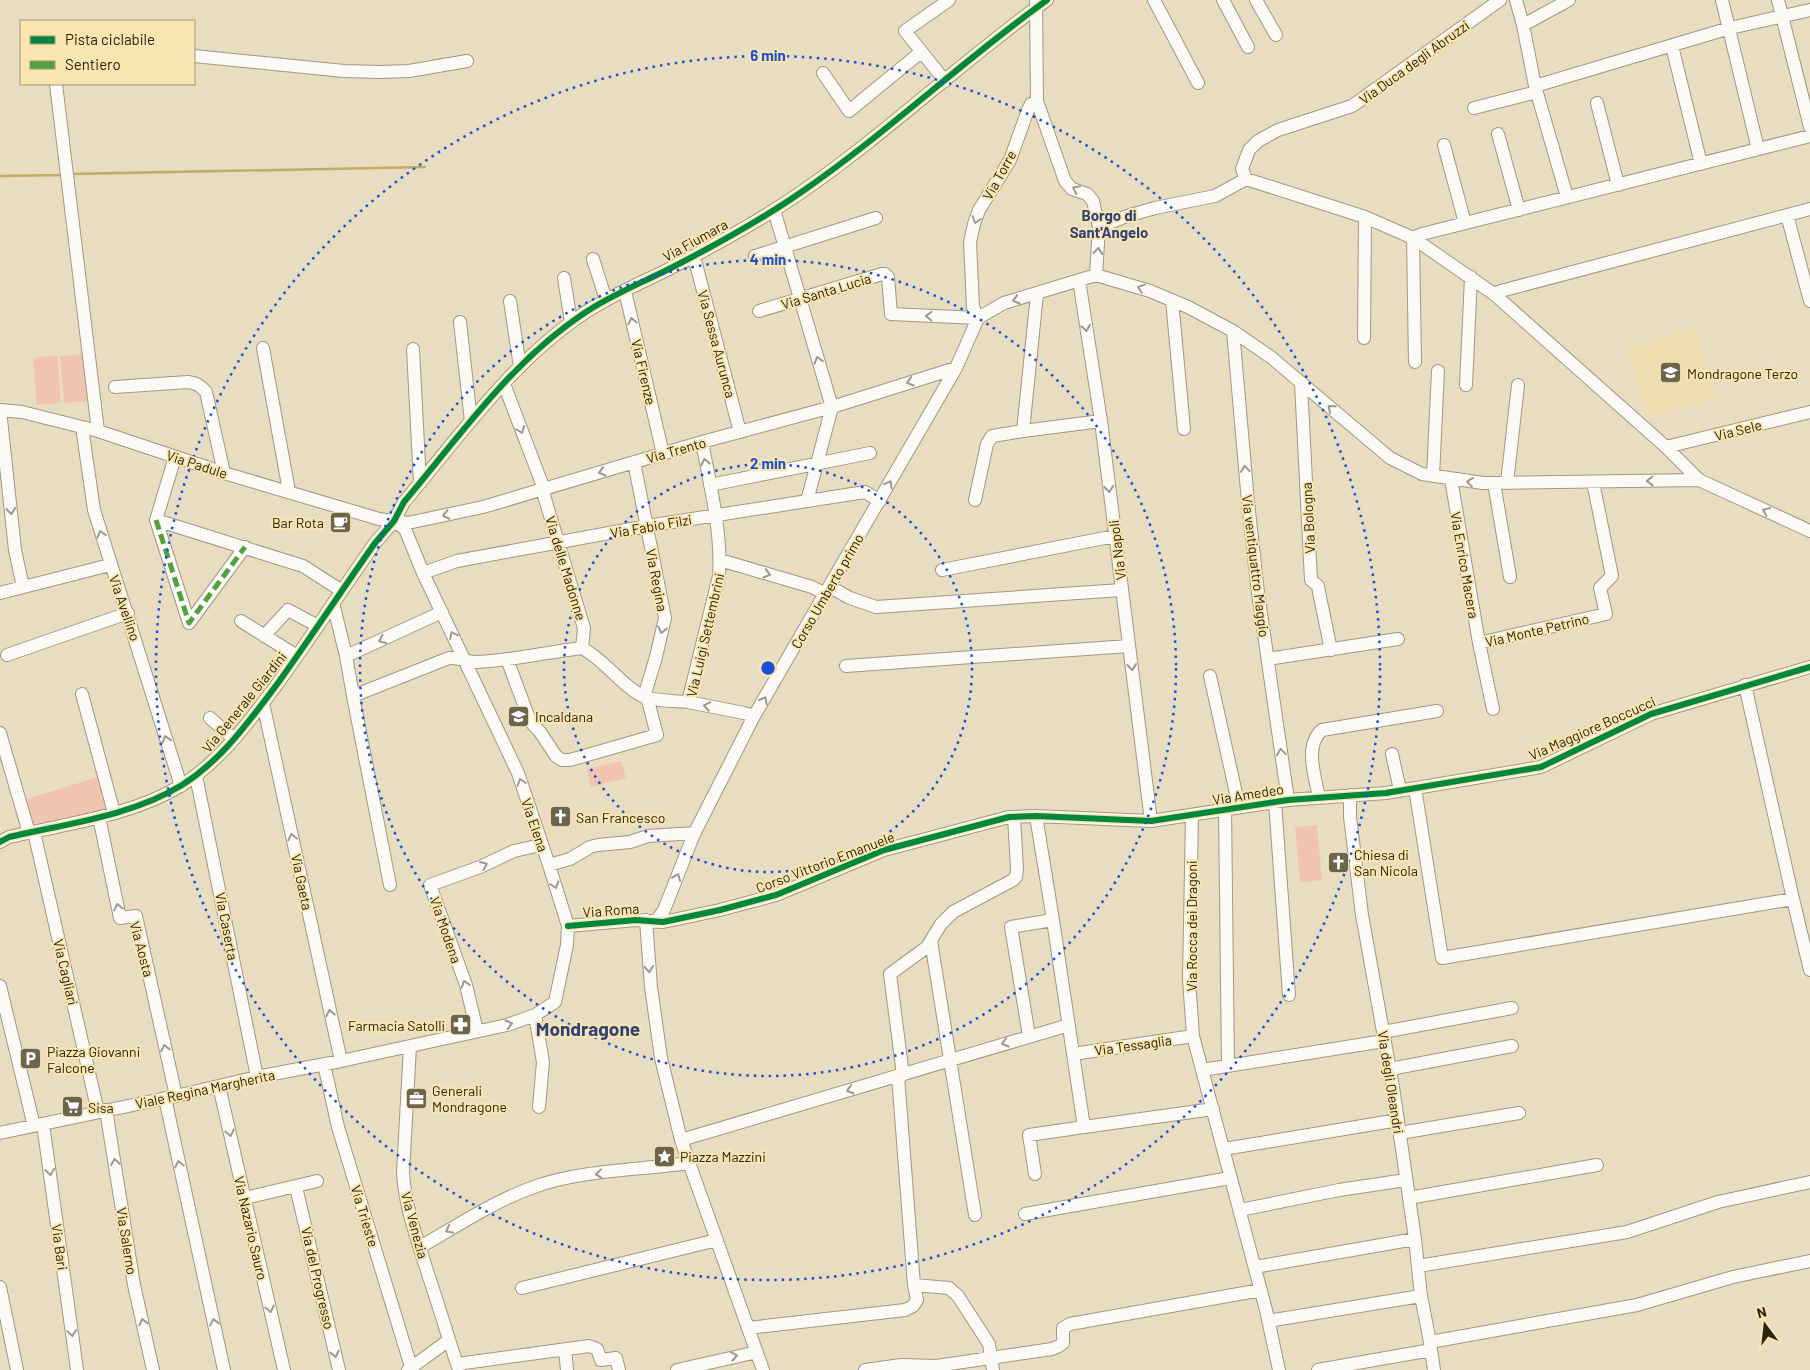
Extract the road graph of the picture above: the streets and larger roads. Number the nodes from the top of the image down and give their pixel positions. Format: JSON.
{"nodes":[{"id":1,"x":949,"y":0,"type":"edge"},
{"id":2,"x":1154,"y":0,"type":"edge"},
{"id":3,"x":1223,"y":0,"type":"edge"},
{"id":4,"x":1256,"y":0,"type":"edge"},
{"id":5,"x":1500,"y":0,"type":"edge"},
{"id":6,"x":1516,"y":0,"type":"edge"},
{"id":7,"x":1569,"y":0,"type":"edge"},
{"id":8,"x":1722,"y":0,"type":"edge"},
{"id":9,"x":1778,"y":0,"type":"edge"},
{"id":10,"x":1040,"y":2,"type":"edge"},
{"id":11,"x":1810,"y":10,"type":"edge"},
{"id":12,"x":1782,"y":16,"type":"junction"},
{"id":13,"x":1523,"y":25,"type":"junction"},
{"id":14,"x":1730,"y":28,"type":"junction"},
{"id":15,"x":1276,"y":35,"type":"dead end"},
{"id":16,"x":1672,"y":46,"type":"junction"},
{"id":17,"x":1248,"y":47,"type":"dead end"},
{"id":18,"x":921,"y":52,"type":"junction"},
{"id":19,"x":195,"y":56,"type":"edge"},
{"id":20,"x":467,"y":61,"type":"dead end"},
{"id":21,"x":822,"y":73,"type":"dead end"},
{"id":22,"x":945,"y":81,"type":"junction"},
{"id":23,"x":1198,"y":83,"type":"dead end"},
{"id":24,"x":56,"y":85,"type":"edge"},
{"id":25,"x":1536,"y":89,"type":"junction"},
{"id":26,"x":1037,"y":101,"type":"junction"},
{"id":27,"x":1596,"y":103,"type":"dead end"},
{"id":28,"x":1474,"y":108,"type":"dead end"},
{"id":29,"x":1810,"y":127,"type":"edge"},
{"id":30,"x":1498,"y":134,"type":"dead end"},
{"id":31,"x":1810,"y":136,"type":"edge"},
{"id":32,"x":1444,"y":145,"type":"dead end"},
{"id":33,"x":1758,"y":149,"type":"junction"},
{"id":34,"x":1701,"y":164,"type":"junction"},
{"id":35,"x":1246,"y":179,"type":"junction"},
{"id":36,"x":1618,"y":184,"type":"junction"},
{"id":37,"x":1567,"y":197,"type":"junction"},
{"id":38,"x":1810,"y":209,"type":"edge"},
{"id":39,"x":774,"y":210,"type":"junction"},
{"id":40,"x":1519,"y":210,"type":"junction"},
{"id":41,"x":1787,"y":215,"type":"junction"},
{"id":42,"x":1365,"y":217,"type":"junction"},
{"id":43,"x":876,"y":218,"type":"dead end"},
{"id":44,"x":1465,"y":223,"type":"junction"},
{"id":45,"x":1099,"y":228,"type":"junction"},
{"id":46,"x":1413,"y":238,"type":"junction"},
{"id":47,"x":786,"y":247,"type":"junction"},
{"id":48,"x":755,"y":256,"type":"dead end"},
{"id":49,"x":690,"y":258,"type":"junction"},
{"id":50,"x":593,"y":259,"type":"dead end"},
{"id":51,"x":1096,"y":275,"type":"junction"},
{"id":52,"x":1471,"y":277,"type":"junction"},
{"id":53,"x":564,"y":278,"type":"dead end"},
{"id":54,"x":1079,"y":280,"type":"junction"},
{"id":55,"x":625,"y":291,"type":"junction"},
{"id":56,"x":1037,"y":294,"type":"junction"},
{"id":57,"x":1494,"y":294,"type":"junction"},
{"id":58,"x":801,"y":298,"type":"junction"},
{"id":59,"x":606,"y":300,"type":"junction"},
{"id":60,"x":1172,"y":300,"type":"junction"},
{"id":61,"x":510,"y":301,"type":"dead end"},
{"id":62,"x":1810,"y":301,"type":"edge"},
{"id":63,"x":759,"y":312,"type":"dead end"},
{"id":64,"x":978,"y":318,"type":"junction"},
{"id":65,"x":460,"y":322,"type":"dead end"},
{"id":66,"x":571,"y":322,"type":"junction"},
{"id":67,"x":1233,"y":331,"type":"junction"},
{"id":68,"x":1364,"y":338,"type":"dead end"},
{"id":69,"x":263,"y":348,"type":"dead end"},
{"id":70,"x":413,"y":349,"type":"dead end"},
{"id":71,"x":1416,"y":362,"type":"dead end"},
{"id":72,"x":520,"y":367,"type":"junction"},
{"id":73,"x":956,"y":368,"type":"junction"},
{"id":74,"x":1438,"y":371,"type":"dead end"},
{"id":75,"x":1302,"y":383,"type":"junction"},
{"id":76,"x":504,"y":384,"type":"junction"},
{"id":77,"x":1466,"y":385,"type":"dead end"},
{"id":78,"x":1518,"y":385,"type":"dead end"},
{"id":79,"x":115,"y":387,"type":"dead end"},
{"id":80,"x":832,"y":407,"type":"junction"},
{"id":81,"x":0,"y":410,"type":"edge"},
{"id":82,"x":1810,"y":412,"type":"edge"},
{"id":83,"x":471,"y":421,"type":"junction"},
{"id":84,"x":1102,"y":421,"type":"junction"},
{"id":85,"x":82,"y":426,"type":"junction"},
{"id":86,"x":1184,"y":428,"type":"dead end"},
{"id":87,"x":98,"y":431,"type":"junction"},
{"id":88,"x":1023,"y":431,"type":"junction"},
{"id":89,"x":740,"y":432,"type":"junction"},
{"id":90,"x":702,"y":442,"type":"junction"},
{"id":91,"x":1666,"y":447,"type":"junction"},
{"id":92,"x":870,"y":453,"type":"dead end"},
{"id":93,"x":663,"y":454,"type":"junction"},
{"id":94,"x":175,"y":457,"type":"junction"},
{"id":95,"x":634,"y":462,"type":"junction"},
{"id":96,"x":816,"y":464,"type":"junction"},
{"id":97,"x":224,"y":472,"type":"junction"},
{"id":98,"x":1433,"y":476,"type":"junction"},
{"id":99,"x":1451,"y":479,"type":"junction"},
{"id":100,"x":1699,"y":480,"type":"junction"},
{"id":101,"x":1593,"y":482,"type":"junction"},
{"id":102,"x":420,"y":483,"type":"junction"},
{"id":103,"x":1500,"y":483,"type":"junction"},
{"id":104,"x":710,"y":485,"type":"junction"},
{"id":105,"x":543,"y":489,"type":"junction"},
{"id":106,"x":289,"y":491,"type":"junction"},
{"id":107,"x":880,"y":500,"type":"junction"},
{"id":108,"x":975,"y":500,"type":"dead end"},
{"id":109,"x":807,"y":501,"type":"junction"},
{"id":110,"x":714,"y":516,"type":"junction"},
{"id":111,"x":156,"y":520,"type":"junction"},
{"id":112,"x":394,"y":521,"type":"junction"},
{"id":113,"x":647,"y":526,"type":"junction"},
{"id":114,"x":1810,"y":531,"type":"edge"},
{"id":115,"x":1115,"y":536,"type":"junction"},
{"id":116,"x":558,"y":544,"type":"junction"},
{"id":117,"x":245,"y":547,"type":"junction"},
{"id":118,"x":720,"y":560,"type":"junction"},
{"id":119,"x":110,"y":565,"type":"junction"},
{"id":120,"x":942,"y":570,"type":"dead end"},
{"id":121,"x":423,"y":573,"type":"junction"},
{"id":122,"x":1510,"y":578,"type":"dead end"},
{"id":123,"x":23,"y":587,"type":"junction"},
{"id":124,"x":828,"y":590,"type":"junction"},
{"id":125,"x":1121,"y":590,"type":"junction"},
{"id":126,"x":342,"y":591,"type":"junction"},
{"id":127,"x":0,"y":593,"type":"edge"},
{"id":128,"x":333,"y":603,"type":"junction"},
{"id":129,"x":442,"y":612,"type":"junction"},
{"id":130,"x":128,"y":613,"type":"junction"},
{"id":131,"x":241,"y":621,"type":"dead end"},
{"id":132,"x":318,"y":626,"type":"junction"},
{"id":133,"x":264,"y":636,"type":"junction"},
{"id":134,"x":1398,"y":639,"type":"dead end"},
{"id":135,"x":1478,"y":643,"type":"junction"},
{"id":136,"x":1129,"y":646,"type":"junction"},
{"id":137,"x":582,"y":648,"type":"junction"},
{"id":138,"x":1331,"y":650,"type":"junction"},
{"id":139,"x":7,"y":655,"type":"dead end"},
{"id":140,"x":297,"y":656,"type":"junction"},
{"id":141,"x":346,"y":656,"type":"junction"},
{"id":142,"x":465,"y":659,"type":"junction"},
{"id":143,"x":507,"y":659,"type":"junction"},
{"id":144,"x":1268,"y":659,"type":"junction"},
{"id":145,"x":846,"y":666,"type":"dead end"},
{"id":146,"x":1810,"y":667,"type":"edge"},
{"id":147,"x":1210,"y":676,"type":"dead end"},
{"id":148,"x":1745,"y":685,"type":"junction"},
{"id":149,"x":82,"y":694,"type":"dead end"},
{"id":150,"x":353,"y":696,"type":"junction"},
{"id":151,"x":646,"y":697,"type":"junction"},
{"id":152,"x":688,"y":702,"type":"junction"},
{"id":153,"x":263,"y":703,"type":"junction"},
{"id":154,"x":1493,"y":709,"type":"dead end"},
{"id":155,"x":1437,"y":710,"type":"dead end"},
{"id":156,"x":754,"y":716,"type":"junction"},
{"id":157,"x":210,"y":718,"type":"dead end"},
{"id":158,"x":0,"y":732,"type":"edge"},
{"id":159,"x":234,"y":739,"type":"junction"},
{"id":160,"x":1392,"y":754,"type":"dead end"},
{"id":161,"x":196,"y":776,"type":"junction"},
{"id":162,"x":181,"y":786,"type":"junction"},
{"id":163,"x":1415,"y":788,"type":"junction"},
{"id":164,"x":1400,"y":790,"type":"junction"},
{"id":165,"x":1350,"y":795,"type":"junction"},
{"id":166,"x":1319,"y":797,"type":"junction"},
{"id":167,"x":1288,"y":800,"type":"junction"},
{"id":168,"x":1275,"y":802,"type":"junction"},
{"id":169,"x":1239,"y":807,"type":"junction"},
{"id":170,"x":1225,"y":810,"type":"junction"},
{"id":171,"x":114,"y":813,"type":"junction"},
{"id":172,"x":1192,"y":815,"type":"junction"},
{"id":173,"x":1036,"y":816,"type":"junction"},
{"id":174,"x":99,"y":817,"type":"junction"},
{"id":175,"x":1014,"y":817,"type":"junction"},
{"id":176,"x":1151,"y":821,"type":"junction"},
{"id":177,"x":32,"y":832,"type":"junction"},
{"id":178,"x":695,"y":833,"type":"junction"},
{"id":179,"x":0,"y":842,"type":"edge"},
{"id":180,"x":541,"y":845,"type":"junction"},
{"id":181,"x":549,"y":865,"type":"junction"},
{"id":182,"x":390,"y":885,"type":"dead end"},
{"id":183,"x":1793,"y":899,"type":"junction"},
{"id":184,"x":1054,"y":920,"type":"junction"},
{"id":185,"x":651,"y":921,"type":"junction"},
{"id":186,"x":568,"y":926,"type":"junction"},
{"id":187,"x":931,"y":941,"type":"junction"},
{"id":188,"x":1810,"y":970,"type":"edge"},
{"id":189,"x":0,"y":986,"type":"edge"},
{"id":190,"x":1289,"y":995,"type":"dead end"},
{"id":191,"x":1512,"y":1008,"type":"dead end"},
{"id":192,"x":535,"y":1015,"type":"junction"},
{"id":193,"x":1069,"y":1024,"type":"junction"},
{"id":194,"x":477,"y":1032,"type":"junction"},
{"id":195,"x":1028,"y":1036,"type":"junction"},
{"id":196,"x":1193,"y":1036,"type":"junction"},
{"id":197,"x":1384,"y":1036,"type":"junction"},
{"id":198,"x":410,"y":1046,"type":"junction"},
{"id":199,"x":1512,"y":1046,"type":"dead end"},
{"id":200,"x":1073,"y":1054,"type":"junction"},
{"id":201,"x":950,"y":1060,"type":"junction"},
{"id":202,"x":340,"y":1061,"type":"junction"},
{"id":203,"x":324,"y":1064,"type":"junction"},
{"id":204,"x":1228,"y":1066,"type":"junction"},
{"id":205,"x":1390,"y":1069,"type":"junction"},
{"id":206,"x":1202,"y":1070,"type":"junction"},
{"id":207,"x":901,"y":1075,"type":"junction"},
{"id":208,"x":257,"y":1077,"type":"junction"},
{"id":209,"x":219,"y":1086,"type":"junction"},
{"id":210,"x":170,"y":1097,"type":"junction"},
{"id":211,"x":540,"y":1107,"type":"dead end"},
{"id":212,"x":1214,"y":1109,"type":"junction"},
{"id":213,"x":102,"y":1111,"type":"junction"},
{"id":214,"x":1519,"y":1113,"type":"dead end"},
{"id":215,"x":38,"y":1125,"type":"junction"},
{"id":216,"x":1399,"y":1126,"type":"junction"},
{"id":217,"x":1084,"y":1127,"type":"junction"},
{"id":218,"x":0,"y":1133,"type":"edge"},
{"id":219,"x":681,"y":1140,"type":"junction"},
{"id":220,"x":1224,"y":1150,"type":"junction"},
{"id":221,"x":689,"y":1163,"type":"junction"},
{"id":222,"x":1597,"y":1165,"type":"dead end"},
{"id":223,"x":1035,"y":1174,"type":"dead end"},
{"id":224,"x":1230,"y":1178,"type":"junction"},
{"id":225,"x":1406,"y":1180,"type":"junction"},
{"id":226,"x":317,"y":1181,"type":"dead end"},
{"id":227,"x":1810,"y":1182,"type":"edge"},
{"id":228,"x":296,"y":1187,"type":"junction"},
{"id":229,"x":245,"y":1198,"type":"junction"},
{"id":230,"x":1409,"y":1198,"type":"junction"},
{"id":231,"x":1240,"y":1210,"type":"junction"},
{"id":232,"x":1025,"y":1214,"type":"dead end"},
{"id":233,"x":975,"y":1216,"type":"dead end"},
{"id":234,"x":1416,"y":1239,"type":"junction"},
{"id":235,"x":717,"y":1240,"type":"junction"},
{"id":236,"x":420,"y":1247,"type":"junction"},
{"id":237,"x":1810,"y":1261,"type":"edge"},
{"id":238,"x":1418,"y":1266,"type":"junction"},
{"id":239,"x":1255,"y":1267,"type":"junction"},
{"id":240,"x":914,"y":1285,"type":"junction"},
{"id":241,"x":0,"y":1287,"type":"edge"},
{"id":242,"x":522,"y":1288,"type":"dead end"},
{"id":243,"x":1261,"y":1290,"type":"junction"},
{"id":244,"x":1421,"y":1296,"type":"junction"},
{"id":245,"x":1268,"y":1321,"type":"junction"},
{"id":246,"x":748,"y":1328,"type":"junction"},
{"id":247,"x":449,"y":1340,"type":"junction"},
{"id":248,"x":1431,"y":1346,"type":"junction"},
{"id":249,"x":565,"y":1349,"type":"junction"},
{"id":250,"x":757,"y":1352,"type":"junction"},
{"id":251,"x":992,"y":1364,"type":"edge"},
{"id":252,"x":458,"y":1367,"type":"edge"},
{"id":253,"x":409,"y":1368,"type":"edge"},
{"id":254,"x":17,"y":1370,"type":"edge"},
{"id":255,"x":77,"y":1370,"type":"edge"},
{"id":256,"x":153,"y":1370,"type":"edge"},
{"id":257,"x":224,"y":1370,"type":"edge"},
{"id":258,"x":284,"y":1370,"type":"edge"},
{"id":259,"x":339,"y":1370,"type":"edge"},
{"id":260,"x":568,"y":1370,"type":"edge"},
{"id":261,"x":619,"y":1370,"type":"edge"},
{"id":262,"x":677,"y":1370,"type":"edge"},
{"id":263,"x":763,"y":1370,"type":"edge"},
{"id":264,"x":865,"y":1370,"type":"edge"},
{"id":265,"x":1279,"y":1370,"type":"edge"},
{"id":266,"x":1318,"y":1370,"type":"edge"},
{"id":267,"x":1434,"y":1370,"type":"edge"}],
"edges":[{"from":1,"to":18,"type":"street"},
{"from":2,"to":23,"type":"street"},
{"from":3,"to":17,"type":"street"},
{"from":4,"to":15,"type":"street"},
{"from":5,"to":35,"type":"street","name":"Via Duca degli Abruzzi"},
{"from":6,"to":13,"type":"street"},
{"from":7,"to":13,"type":"street"},
{"from":8,"to":14,"type":"street"},
{"from":9,"to":12,"type":"street"},
{"from":10,"to":22,"type":"street","name":"Via Fiumara"},
{"from":10,"to":26,"type":"street"},
{"from":11,"to":12,"type":"street"},
{"from":12,"to":14,"type":"street"},
{"from":12,"to":29,"type":"street"},
{"from":13,"to":25,"type":"street"},
{"from":14,"to":16,"type":"street"},
{"from":14,"to":33,"type":"street"},
{"from":16,"to":25,"type":"street"},
{"from":16,"to":34,"type":"street"},
{"from":18,"to":21,"type":"street"},
{"from":18,"to":22,"type":"street"},
{"from":19,"to":20,"type":"street"},
{"from":22,"to":39,"type":"street","name":"Via Fiumara"},
{"from":24,"to":87,"type":"street"},
{"from":25,"to":28,"type":"street"},
{"from":25,"to":37,"type":"street"},
{"from":45,"to":26,"type":"street","one_way":true},
{"from":26,"to":64,"type":"street","name":"Via Torre","one_way":true},
{"from":27,"to":36,"type":"street"},
{"from":30,"to":40,"type":"street"},
{"from":31,"to":33,"type":"street"},
{"from":32,"to":44,"type":"street"},
{"from":33,"to":34,"type":"street"},
{"from":34,"to":36,"type":"street"},
{"from":35,"to":42,"type":"street"},
{"from":35,"to":45,"type":"street"},
{"from":36,"to":37,"type":"street"},
{"from":37,"to":40,"type":"street"},
{"from":38,"to":41,"type":"street"},
{"from":39,"to":47,"type":"street"},
{"from":39,"to":49,"type":"street","name":"Via Fiumara"},
{"from":40,"to":44,"type":"street"},
{"from":41,"to":57,"type":"street"},
{"from":41,"to":62,"type":"street"},
{"from":42,"to":46,"type":"street"},
{"from":42,"to":68,"type":"street"},
{"from":43,"to":47,"type":"street"},
{"from":44,"to":46,"type":"street"},
{"from":51,"to":45,"type":"street","one_way":true},
{"from":46,"to":52,"type":"street"},
{"from":46,"to":71,"type":"street"},
{"from":47,"to":48,"type":"street"},
{"from":47,"to":58,"type":"street"},
{"from":49,"to":55,"type":"street","name":"Via Fiumara"},
{"from":49,"to":89,"type":"street","name":"Via Sessa Aurunca"},
{"from":50,"to":59,"type":"street"},
{"from":51,"to":54,"type":"street"},
{"from":60,"to":51,"type":"street","one_way":true},
{"from":52,"to":57,"type":"street"},
{"from":52,"to":77,"type":"street"},
{"from":53,"to":66,"type":"street"},
{"from":54,"to":56,"type":"street"},
{"from":54,"to":84,"type":"street","name":"Via Napoli","one_way":true},
{"from":55,"to":59,"type":"street","name":"Via Fiumara"},
{"from":93,"to":55,"type":"street","name":"Via Firenze","one_way":true},
{"from":56,"to":64,"type":"street","one_way":true},
{"from":56,"to":88,"type":"street"},
{"from":57,"to":91,"type":"street"},
{"from":58,"to":63,"type":"street","name":"Via Santa Lucia"},
{"from":64,"to":58,"type":"street","name":"Via Santa Lucia","one_way":true},
{"from":80,"to":58,"type":"street","one_way":true},
{"from":59,"to":66,"type":"street","name":"Via Fiumara"},
{"from":60,"to":67,"type":"street"},
{"from":60,"to":86,"type":"street"},
{"from":61,"to":72,"type":"street"},
{"from":64,"to":73,"type":"street","name":"Corso Umberto primo"},
{"from":65,"to":83,"type":"street"},
{"from":66,"to":72,"type":"street","name":"Via Fiumara"},
{"from":67,"to":75,"type":"street"},
{"from":144,"to":67,"type":"street","name":"Via ventiquattro Maggio","one_way":true},
{"from":69,"to":106,"type":"street"},
{"from":70,"to":102,"type":"street"},
{"from":72,"to":76,"type":"street","name":"Via Fiumara"},
{"from":73,"to":80,"type":"street","name":"Via Trento","one_way":true},
{"from":107,"to":73,"type":"street","name":"Corso Umberto primo","one_way":true},
{"from":74,"to":98,"type":"street"},
{"from":98,"to":75,"type":"street","one_way":true},
{"from":75,"to":138,"type":"street","name":"Via Bologna"},
{"from":76,"to":83,"type":"street","name":"Via Fiumara"},
{"from":76,"to":105,"type":"street","name":"Via delle Madonne","one_way":true},
{"from":78,"to":103,"type":"street"},
{"from":79,"to":97,"type":"street"},
{"from":80,"to":89,"type":"street","name":"Via Trento"},
{"from":80,"to":96,"type":"street"},
{"from":81,"to":85,"type":"street","name":"Via Padule"},
{"from":81,"to":123,"type":"street","one_way":true},
{"from":82,"to":91,"type":"street","name":"Via Sele"},
{"from":83,"to":102,"type":"street","name":"Via Fiumara"},
{"from":84,"to":88,"type":"street"},
{"from":84,"to":115,"type":"street","name":"Via Napoli","one_way":true},
{"from":85,"to":87,"type":"street","name":"Via Padule"},
{"from":119,"to":85,"type":"street","name":"Via Avellino","one_way":true},
{"from":87,"to":94,"type":"street","name":"Via Padule"},
{"from":88,"to":108,"type":"street"},
{"from":89,"to":90,"type":"street","name":"Via Trento"},
{"from":90,"to":93,"type":"street","name":"Via Trento"},
{"from":104,"to":90,"type":"street","name":"Via Luigi Settembrini","one_way":true},
{"from":91,"to":100,"type":"street"},
{"from":92,"to":96,"type":"street"},
{"from":93,"to":95,"type":"street","name":"Via Trento"},
{"from":94,"to":97,"type":"street","name":"Via Padule"},
{"from":94,"to":111,"type":"street"},
{"from":95,"to":105,"type":"street","name":"Via Trento","one_way":true},
{"from":95,"to":113,"type":"street","name":"Via Regina"},
{"from":96,"to":104,"type":"street"},
{"from":96,"to":109,"type":"street"},
{"from":97,"to":106,"type":"street","name":"Via Padule"},
{"from":98,"to":99,"type":"street"},
{"from":103,"to":99,"type":"street","one_way":true},
{"from":99,"to":135,"type":"street","name":"Via Enrico Macera"},
{"from":100,"to":101,"type":"street","one_way":true},
{"from":114,"to":100,"type":"street","one_way":true},
{"from":101,"to":103,"type":"street"},
{"from":101,"to":135,"type":"street","name":"Via Monte Petrino"},
{"from":102,"to":112,"type":"street","name":"Via Fiumara"},
{"from":103,"to":122,"type":"street"},
{"from":104,"to":110,"type":"street","name":"Via Luigi Settembrini"},
{"from":105,"to":112,"type":"street","name":"Via Trento","one_way":true},
{"from":105,"to":116,"type":"street","name":"Via delle Madonne"},
{"from":106,"to":112,"type":"street","name":"Via Padule"},
{"from":107,"to":109,"type":"street","name":"Via Fabio Filzi"},
{"from":107,"to":124,"type":"street","name":"Corso Umberto primo"},
{"from":109,"to":110,"type":"street","name":"Via Fabio Filzi"},
{"from":110,"to":113,"type":"street","name":"Via Fabio Filzi"},
{"from":110,"to":118,"type":"street","name":"Via Luigi Settembrini"},
{"from":111,"to":117,"type":"street"},
{"from":111,"to":117,"type":"street"},
{"from":112,"to":121,"type":"street","name":"Via Elena"},
{"from":112,"to":126,"type":"street","name":"Via Generale Giardini"},
{"from":113,"to":116,"type":"street","name":"Via Fabio Filzi"},
{"from":113,"to":151,"type":"street","name":"Via Regina","one_way":true},
{"from":115,"to":120,"type":"street"},
{"from":115,"to":125,"type":"street","name":"Via Napoli"},
{"from":116,"to":121,"type":"street","name":"Via Fabio Filzi"},
{"from":116,"to":137,"type":"street","name":"Via delle Madonne"},
{"from":117,"to":126,"type":"street"},
{"from":118,"to":124,"type":"street","name":"Via Luigi Settembrini","one_way":true},
{"from":118,"to":152,"type":"street","name":"Via Luigi Settembrini"},
{"from":119,"to":123,"type":"street"},
{"from":119,"to":130,"type":"street","name":"Via Avellino"},
{"from":121,"to":129,"type":"street","name":"Via Elena"},
{"from":123,"to":127,"type":"street"},
{"from":124,"to":125,"type":"street","name":"Via Luigi Settembrini"},
{"from":156,"to":124,"type":"street","name":"Corso Umberto primo","one_way":true},
{"from":125,"to":136,"type":"street","name":"Via Napoli"},
{"from":126,"to":128,"type":"street","name":"Via Generale Giardini"},
{"from":128,"to":132,"type":"street","name":"Via Generale Giardini"},
{"from":128,"to":141,"type":"street"},
{"from":129,"to":141,"type":"street","one_way":true},
{"from":142,"to":129,"type":"street","name":"Via Elena","one_way":true},
{"from":130,"to":139,"type":"street"},
{"from":162,"to":130,"type":"street","name":"Via Avellino","one_way":true},
{"from":131,"to":133,"type":"street"},
{"from":132,"to":133,"type":"street"},
{"from":132,"to":140,"type":"street","name":"Via Generale Giardini"},
{"from":133,"to":140,"type":"street"},
{"from":134,"to":138,"type":"street"},
{"from":135,"to":154,"type":"street","name":"Via Enrico Macera"},
{"from":136,"to":145,"type":"street"},
{"from":136,"to":176,"type":"street","name":"Via Napoli","one_way":true},
{"from":137,"to":143,"type":"street"},
{"from":137,"to":151,"type":"street"},
{"from":138,"to":144,"type":"street"},
{"from":140,"to":153,"type":"street","name":"Via Generale Giardini"},
{"from":141,"to":150,"type":"street"},
{"from":142,"to":143,"type":"street"},
{"from":142,"to":150,"type":"street"},
{"from":180,"to":142,"type":"street","name":"Via Elena","one_way":true},
{"from":143,"to":151,"type":"street"},
{"from":167,"to":144,"type":"street","name":"Via ventiquattro Maggio","one_way":true},
{"from":146,"to":148,"type":"street","name":"Via Maggiore Boccucci"},
{"from":147,"to":169,"type":"street"},
{"from":148,"to":163,"type":"street","name":"Via Maggiore Boccucci"},
{"from":148,"to":183,"type":"street"},
{"from":149,"to":171,"type":"street"},
{"from":150,"to":182,"type":"street"},
{"from":151,"to":152,"type":"street"},
{"from":156,"to":152,"type":"street","name":"Via Luigi Settembrini","one_way":true},
{"from":153,"to":159,"type":"street","name":"Via Generale Giardini"},
{"from":202,"to":153,"type":"street","name":"Via Gaeta","one_way":true},
{"from":155,"to":166,"type":"street"},
{"from":156,"to":178,"type":"street","name":"Corso Umberto primo"},
{"from":157,"to":159,"type":"street"},
{"from":158,"to":177,"type":"street","name":"Via Cagliari"},
{"from":159,"to":161,"type":"street","name":"Via Generale Giardini"},
{"from":160,"to":164,"type":"street"},
{"from":161,"to":162,"type":"street","name":"Via Generale Giardini"},
{"from":161,"to":208,"type":"street","name":"Via Caserta"},
{"from":162,"to":171,"type":"street","name":"Via Generale Giardini"},
{"from":163,"to":164,"type":"street","name":"Via Maggiore Boccucci"},
{"from":163,"to":183,"type":"street"},
{"from":164,"to":165,"type":"street","name":"Via Maggiore Boccucci"},
{"from":165,"to":166,"type":"street","name":"Via Amedeo"},
{"from":165,"to":197,"type":"street","name":"Via degli Oleandri"},
{"from":166,"to":167,"type":"street","name":"Via Amedeo"},
{"from":167,"to":168,"type":"street","name":"Via Amedeo"},
{"from":168,"to":169,"type":"street","name":"Via Amedeo"},
{"from":168,"to":190,"type":"street"},
{"from":169,"to":170,"type":"street","name":"Via Amedeo"},
{"from":170,"to":172,"type":"street","name":"Via Amedeo"},
{"from":170,"to":204,"type":"street"},
{"from":171,"to":174,"type":"street","name":"Via Generale Giardini"},
{"from":172,"to":176,"type":"street","name":"Via Amedeo"},
{"from":172,"to":196,"type":"street","name":"Via Rocca dei Dragoni"},
{"from":173,"to":175,"type":"street","name":"Corso Vittorio Emanuele"},
{"from":173,"to":176,"type":"street","name":"Corso Vittorio Emanuele"},
{"from":173,"to":184,"type":"street"},
{"from":174,"to":177,"type":"street","name":"Via Generale Giardini"},
{"from":210,"to":174,"type":"street","name":"Via Aosta","one_way":true},
{"from":175,"to":185,"type":"street","name":"Corso Vittorio Emanuele"},
{"from":175,"to":187,"type":"street"},
{"from":177,"to":179,"type":"street","name":"Via Generale Giardini"},
{"from":177,"to":213,"type":"street","name":"Via Cagliari"},
{"from":178,"to":181,"type":"street"},
{"from":185,"to":178,"type":"street","name":"Corso Umberto primo","one_way":true},
{"from":180,"to":181,"type":"street","name":"Via Elena"},
{"from":194,"to":180,"type":"street","name":"Via Modena","one_way":true},
{"from":181,"to":186,"type":"street","name":"Via Elena","one_way":true},
{"from":183,"to":188,"type":"street"},
{"from":184,"to":193,"type":"street"},
{"from":184,"to":195,"type":"street"},
{"from":185,"to":186,"type":"street","name":"Via Roma"},
{"from":185,"to":219,"type":"street","one_way":true},
{"from":186,"to":192,"type":"street","name":"Via Elena"},
{"from":187,"to":201,"type":"street"},
{"from":187,"to":207,"type":"street"},
{"from":189,"to":215,"type":"street","name":"Via Bari"},
{"from":191,"to":197,"type":"street"},
{"from":194,"to":192,"type":"street","name":"Via Elena","one_way":true},
{"from":192,"to":211,"type":"street"},
{"from":193,"to":195,"type":"street"},
{"from":193,"to":200,"type":"street"},
{"from":194,"to":198,"type":"street","name":"Via Elena"},
{"from":195,"to":201,"type":"street","one_way":true},
{"from":196,"to":200,"type":"street","name":"Via Tessaglia"},
{"from":196,"to":206,"type":"street","name":"Via Rocca dei Dragoni"},
{"from":197,"to":204,"type":"street"},
{"from":197,"to":205,"type":"street","name":"Via degli Oleandri"},
{"from":198,"to":202,"type":"street","name":"Viale Regina Margherita"},
{"from":198,"to":236,"type":"street","name":"Via Venezia"},
{"from":199,"to":205,"type":"street"},
{"from":200,"to":217,"type":"street"},
{"from":201,"to":207,"type":"street"},
{"from":201,"to":233,"type":"street"},
{"from":202,"to":203,"type":"street","name":"Viale Regina Margherita"},
{"from":203,"to":208,"type":"street","name":"Viale Regina Margherita"},
{"from":203,"to":253,"type":"street","name":"Via Trieste"},
{"from":204,"to":206,"type":"street"},
{"from":205,"to":216,"type":"street","name":"Via degli Oleandri"},
{"from":206,"to":212,"type":"street","name":"Via Rocca dei Dragoni"},
{"from":207,"to":219,"type":"street","one_way":true},
{"from":207,"to":240,"type":"street"},
{"from":208,"to":209,"type":"street","name":"Viale Regina Margherita"},
{"from":209,"to":210,"type":"street","name":"Viale Regina Margherita"},
{"from":209,"to":229,"type":"street","name":"Via Nazario Sauro","one_way":true},
{"from":210,"to":213,"type":"street","name":"Viale Regina Margherita"},
{"from":257,"to":210,"type":"street","one_way":true},
{"from":212,"to":217,"type":"street"},
{"from":212,"to":220,"type":"street","name":"Via Rocca dei Dragoni"},
{"from":213,"to":215,"type":"street","name":"Viale Regina Margherita"},
{"from":256,"to":213,"type":"street","name":"Via Salerno","one_way":true},
{"from":214,"to":216,"type":"street"},
{"from":215,"to":218,"type":"street","name":"Viale Regina Margherita"},
{"from":215,"to":255,"type":"street","name":"Via Bari","one_way":true},
{"from":216,"to":220,"type":"street"},
{"from":216,"to":225,"type":"street","name":"Via degli Oleandri"},
{"from":217,"to":223,"type":"street"},
{"from":219,"to":221,"type":"street"},
{"from":220,"to":224,"type":"street","name":"Via Rocca dei Dragoni"},
{"from":221,"to":235,"type":"street"},
{"from":221,"to":236,"type":"street","one_way":true},
{"from":222,"to":230,"type":"street"},
{"from":224,"to":231,"type":"street","name":"Via Rocca dei Dragoni"},
{"from":224,"to":232,"type":"street"},
{"from":225,"to":230,"type":"street","name":"Via degli Oleandri"},
{"from":225,"to":231,"type":"street"},
{"from":226,"to":228,"type":"street"},
{"from":227,"to":238,"type":"street"},
{"from":228,"to":229,"type":"street"},
{"from":228,"to":259,"type":"street","name":"Via del Progresso","one_way":true},
{"from":229,"to":258,"type":"street","name":"Via Nazario Sauro","one_way":true},
{"from":230,"to":234,"type":"street","name":"Via degli Oleandri"},
{"from":231,"to":239,"type":"street","name":"Via Rocca dei Dragoni"},
{"from":234,"to":238,"type":"street","name":"Via degli Oleandri"},
{"from":234,"to":239,"type":"street"},
{"from":235,"to":242,"type":"street"},
{"from":235,"to":246,"type":"street"},
{"from":236,"to":247,"type":"street","name":"Via Venezia"},
{"from":237,"to":248,"type":"street"},
{"from":238,"to":244,"type":"street","name":"Via degli Oleandri"},
{"from":239,"to":243,"type":"street","name":"Via Rocca dei Dragoni"},
{"from":240,"to":246,"type":"street"},
{"from":240,"to":251,"type":"street"},
{"from":241,"to":254,"type":"street"},
{"from":243,"to":245,"type":"street","name":"Via Rocca dei Dragoni"},
{"from":243,"to":251,"type":"street"},
{"from":244,"to":245,"type":"street"},
{"from":244,"to":248,"type":"street","name":"Via degli Oleandri"},
{"from":245,"to":265,"type":"street","name":"Via Rocca dei Dragoni"},
{"from":246,"to":250,"type":"street"},
{"from":247,"to":252,"type":"street","name":"Via Venezia"},
{"from":247,"to":253,"type":"street"},
{"from":248,"to":266,"type":"street"},
{"from":248,"to":267,"type":"street","name":"Via degli Oleandri"},
{"from":249,"to":252,"type":"street"},
{"from":249,"to":260,"type":"street"},
{"from":249,"to":261,"type":"street"},
{"from":262,"to":250,"type":"street","one_way":true},
{"from":250,"to":263,"type":"street"},
{"from":251,"to":264,"type":"street"}]}
